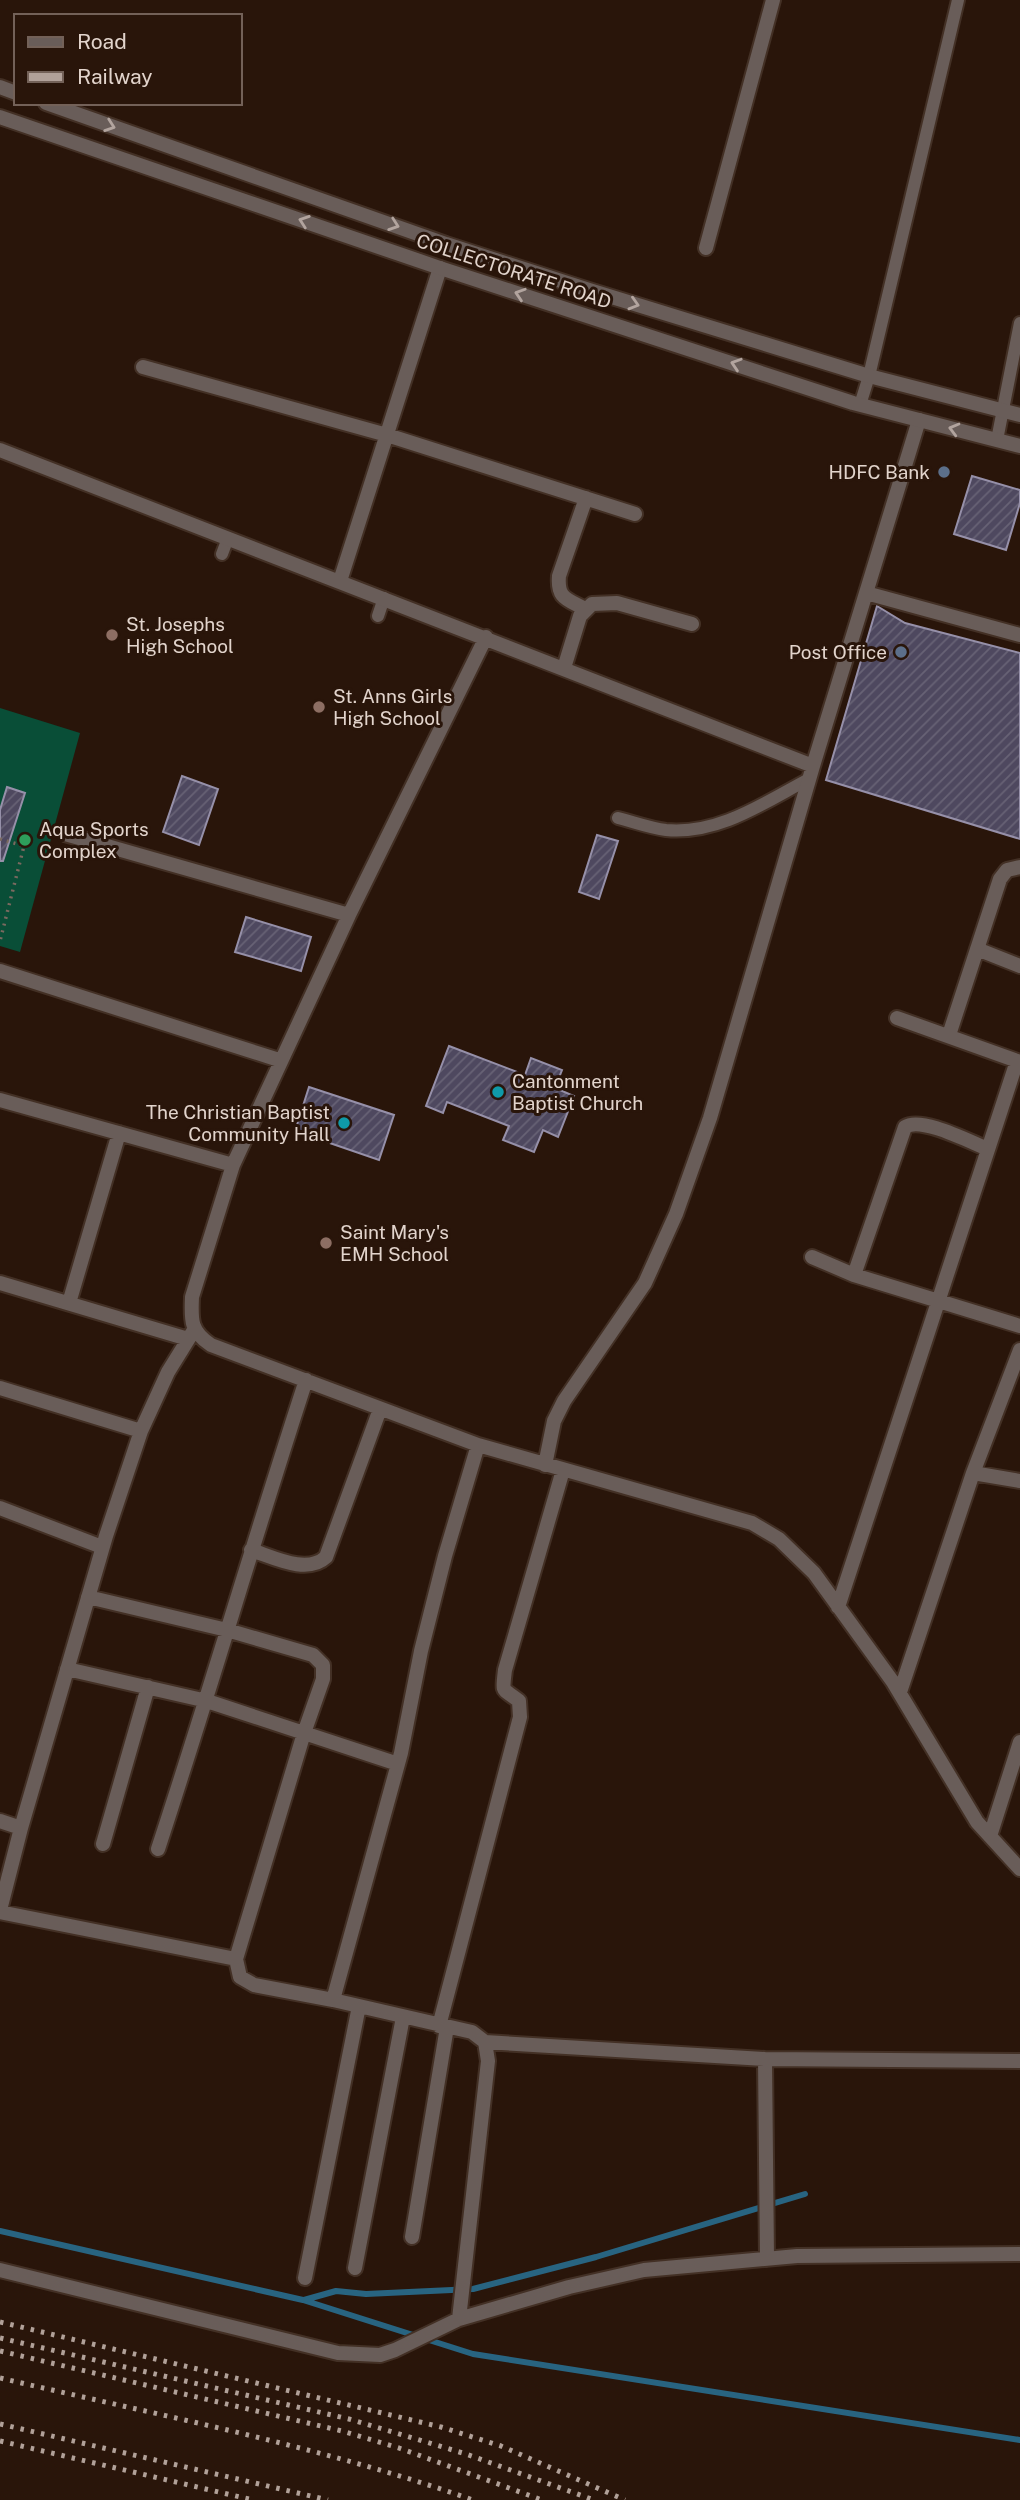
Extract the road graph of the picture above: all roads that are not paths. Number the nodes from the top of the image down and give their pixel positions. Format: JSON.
{"nodes":[{"id":1,"x":773,"y":0,"type":"edge"},
{"id":2,"x":958,"y":0,"type":"edge"},
{"id":3,"x":52,"y":105,"type":"edge"},
{"id":4,"x":0,"y":117,"type":"edge"},
{"id":5,"x":705,"y":248,"type":"dead end"},
{"id":6,"x":440,"y":268,"type":"junction"},
{"id":7,"x":1020,"y":323,"type":"edge"},
{"id":8,"x":143,"y":367,"type":"dead end"},
{"id":9,"x":869,"y":376,"type":"junction"},
{"id":10,"x":860,"y":405,"type":"junction"},
{"id":11,"x":1003,"y":410,"type":"junction"},
{"id":12,"x":1020,"y":415,"type":"edge"},
{"id":13,"x":919,"y":420,"type":"junction"},
{"id":14,"x":387,"y":435,"type":"junction"},
{"id":15,"x":997,"y":440,"type":"junction"},
{"id":16,"x":1020,"y":446,"type":"edge"},
{"id":17,"x":0,"y":450,"type":"edge"},
{"id":18,"x":586,"y":498,"type":"junction"},
{"id":19,"x":635,"y":514,"type":"dead end"},
{"id":20,"x":228,"y":538,"type":"junction"},
{"id":21,"x":222,"y":554,"type":"dead end"},
{"id":22,"x":341,"y":581,"type":"junction"},
{"id":23,"x":866,"y":593,"type":"junction"},
{"id":24,"x":384,"y":598,"type":"junction"},
{"id":25,"x":585,"y":609,"type":"junction"},
{"id":26,"x":379,"y":616,"type":"dead end"},
{"id":27,"x":692,"y":624,"type":"dead end"},
{"id":28,"x":1020,"y":635,"type":"edge"},
{"id":29,"x":486,"y":637,"type":"junction"},
{"id":30,"x":564,"y":668,"type":"junction"},
{"id":31,"x":811,"y":772,"type":"junction"},
{"id":32,"x":618,"y":818,"type":"dead end"},
{"id":33,"x":65,"y":834,"type":"dead end"},
{"id":34,"x":1020,"y":867,"type":"edge"},
{"id":35,"x":349,"y":915,"type":"junction"},
{"id":36,"x":977,"y":949,"type":"junction"},
{"id":37,"x":1020,"y":966,"type":"edge"},
{"id":38,"x":0,"y":971,"type":"edge"},
{"id":39,"x":897,"y":1018,"type":"dead end"},
{"id":40,"x":949,"y":1035,"type":"junction"},
{"id":41,"x":279,"y":1060,"type":"junction"},
{"id":42,"x":1018,"y":1061,"type":"edge"},
{"id":43,"x":0,"y":1100,"type":"edge"},
{"id":44,"x":119,"y":1133,"type":"junction"},
{"id":45,"x":988,"y":1149,"type":"junction"},
{"id":46,"x":233,"y":1165,"type":"junction"},
{"id":47,"x":812,"y":1257,"type":"dead end"},
{"id":48,"x":854,"y":1275,"type":"junction"},
{"id":49,"x":0,"y":1283,"type":"edge"},
{"id":50,"x":939,"y":1300,"type":"junction"},
{"id":51,"x":69,"y":1303,"type":"junction"},
{"id":52,"x":1020,"y":1326,"type":"edge"},
{"id":53,"x":191,"y":1335,"type":"junction"},
{"id":54,"x":1020,"y":1350,"type":"edge"},
{"id":55,"x":306,"y":1380,"type":"junction"},
{"id":56,"x":0,"y":1388,"type":"edge"},
{"id":57,"x":380,"y":1409,"type":"junction"},
{"id":58,"x":141,"y":1431,"type":"junction"},
{"id":59,"x":478,"y":1445,"type":"junction"},
{"id":60,"x":545,"y":1465,"type":"junction"},
{"id":61,"x":563,"y":1470,"type":"junction"},
{"id":62,"x":972,"y":1473,"type":"junction"},
{"id":63,"x":1020,"y":1481,"type":"edge"},
{"id":64,"x":0,"y":1508,"type":"edge"},
{"id":65,"x":102,"y":1547,"type":"junction"},
{"id":66,"x":251,"y":1550,"type":"junction"},
{"id":67,"x":88,"y":1597,"type":"junction"},
{"id":68,"x":838,"y":1607,"type":"junction"},
{"id":69,"x":227,"y":1630,"type":"junction"},
{"id":70,"x":67,"y":1669,"type":"junction"},
{"id":71,"x":148,"y":1687,"type":"junction"},
{"id":72,"x":900,"y":1692,"type":"junction"},
{"id":73,"x":207,"y":1701,"type":"junction"},
{"id":74,"x":304,"y":1733,"type":"junction"},
{"id":75,"x":1020,"y":1742,"type":"edge"},
{"id":76,"x":398,"y":1764,"type":"junction"},
{"id":77,"x":0,"y":1821,"type":"edge"},
{"id":78,"x":21,"y":1828,"type":"junction"},
{"id":79,"x":990,"y":1836,"type":"junction"},
{"id":80,"x":103,"y":1844,"type":"dead end"},
{"id":81,"x":158,"y":1849,"type":"dead end"},
{"id":82,"x":1020,"y":1869,"type":"edge"},
{"id":83,"x":0,"y":1911,"type":"edge"},
{"id":84,"x":236,"y":1959,"type":"junction"},
{"id":85,"x":333,"y":2000,"type":"junction"},
{"id":86,"x":359,"y":2007,"type":"junction"},
{"id":87,"x":403,"y":2017,"type":"junction"},
{"id":88,"x":443,"y":2026,"type":"junction"},
{"id":89,"x":485,"y":2042,"type":"junction"},
{"id":90,"x":765,"y":2059,"type":"junction"},
{"id":91,"x":1020,"y":2060,"type":"edge"},
{"id":92,"x":412,"y":2237,"type":"dead end"},
{"id":93,"x":1020,"y":2254,"type":"edge"},
{"id":94,"x":766,"y":2259,"type":"junction"},
{"id":95,"x":355,"y":2269,"type":"dead end"},
{"id":96,"x":0,"y":2270,"type":"edge"},
{"id":97,"x":305,"y":2278,"type":"dead end"},
{"id":98,"x":459,"y":2319,"type":"junction"}],
"edges":[{"from":1,"to":5,"type":"street"},
{"from":2,"to":9,"type":"lane"},
{"from":3,"to":9,"type":"street","name":"COLLECTORATE ROAD","one_way":true},
{"from":6,"to":4,"type":"street","name":"COLLECTORATE ROAD","one_way":true},
{"from":10,"to":6,"type":"street","name":"COLLECTORATE ROAD","one_way":true},
{"from":6,"to":14,"type":"street"},
{"from":7,"to":11,"type":"lane"},
{"from":8,"to":14,"type":"street"},
{"from":9,"to":10,"type":"lane"},
{"from":9,"to":11,"type":"street","name":"COLLECTORATE ROAD"},
{"from":10,"to":13,"type":"street","name":"COLLECTORATE ROAD"},
{"from":11,"to":12,"type":"street","name":"COLLECTORATE ROAD"},
{"from":11,"to":15,"type":"lane"},
{"from":15,"to":13,"type":"street","name":"COLLECTORATE ROAD","one_way":true},
{"from":13,"to":23,"type":"street"},
{"from":14,"to":18,"type":"street"},
{"from":14,"to":22,"type":"street"},
{"from":15,"to":16,"type":"street","name":"COLLECTORATE ROAD"},
{"from":17,"to":20,"type":"street"},
{"from":18,"to":19,"type":"street"},
{"from":18,"to":25,"type":"street"},
{"from":20,"to":21,"type":"lane"},
{"from":20,"to":22,"type":"street"},
{"from":22,"to":24,"type":"street"},
{"from":23,"to":28,"type":"street"},
{"from":23,"to":31,"type":"street"},
{"from":24,"to":26,"type":"lane"},
{"from":24,"to":29,"type":"street"},
{"from":25,"to":27,"type":"street"},
{"from":25,"to":30,"type":"street"},
{"from":29,"to":30,"type":"street"},
{"from":29,"to":35,"type":"street"},
{"from":30,"to":31,"type":"street"},
{"from":31,"to":32,"type":"lane"},
{"from":31,"to":60,"type":"street"},
{"from":33,"to":35,"type":"street"},
{"from":34,"to":36,"type":"street"},
{"from":35,"to":41,"type":"street"},
{"from":36,"to":37,"type":"street"},
{"from":36,"to":40,"type":"street"},
{"from":38,"to":41,"type":"street"},
{"from":39,"to":40,"type":"street"},
{"from":40,"to":42,"type":"street"},
{"from":41,"to":46,"type":"street"},
{"from":42,"to":45,"type":"street"},
{"from":43,"to":44,"type":"street"},
{"from":44,"to":46,"type":"street"},
{"from":44,"to":51,"type":"street"},
{"from":45,"to":48,"type":"street"},
{"from":45,"to":50,"type":"street"},
{"from":46,"to":53,"type":"street"},
{"from":47,"to":48,"type":"street"},
{"from":48,"to":50,"type":"street"},
{"from":49,"to":51,"type":"street"},
{"from":50,"to":52,"type":"street"},
{"from":50,"to":68,"type":"street"},
{"from":51,"to":53,"type":"street"},
{"from":53,"to":55,"type":"street"},
{"from":53,"to":58,"type":"street"},
{"from":54,"to":62,"type":"street"},
{"from":55,"to":57,"type":"street"},
{"from":55,"to":66,"type":"street"},
{"from":56,"to":58,"type":"street"},
{"from":57,"to":59,"type":"street"},
{"from":57,"to":66,"type":"street"},
{"from":58,"to":65,"type":"street"},
{"from":59,"to":60,"type":"street"},
{"from":59,"to":76,"type":"street"},
{"from":60,"to":61,"type":"street"},
{"from":61,"to":68,"type":"street"},
{"from":61,"to":88,"type":"street"},
{"from":62,"to":63,"type":"street"},
{"from":62,"to":72,"type":"street"},
{"from":64,"to":65,"type":"street"},
{"from":65,"to":67,"type":"street"},
{"from":66,"to":69,"type":"street"},
{"from":67,"to":69,"type":"street"},
{"from":67,"to":70,"type":"street"},
{"from":68,"to":72,"type":"street"},
{"from":69,"to":73,"type":"street"},
{"from":69,"to":74,"type":"street"},
{"from":70,"to":71,"type":"street"},
{"from":70,"to":78,"type":"street"},
{"from":71,"to":73,"type":"street"},
{"from":71,"to":80,"type":"street"},
{"from":72,"to":79,"type":"street"},
{"from":73,"to":74,"type":"street"},
{"from":73,"to":81,"type":"street"},
{"from":74,"to":76,"type":"street"},
{"from":74,"to":84,"type":"street"},
{"from":75,"to":79,"type":"street"},
{"from":76,"to":85,"type":"street"},
{"from":77,"to":78,"type":"street"},
{"from":78,"to":83,"type":"street"},
{"from":79,"to":82,"type":"street"},
{"from":83,"to":84,"type":"street"},
{"from":84,"to":85,"type":"street"},
{"from":85,"to":86,"type":"street"},
{"from":86,"to":87,"type":"street"},
{"from":86,"to":97,"type":"street"},
{"from":87,"to":88,"type":"street"},
{"from":87,"to":95,"type":"street"},
{"from":88,"to":89,"type":"street"},
{"from":88,"to":92,"type":"street"},
{"from":89,"to":90,"type":"street"},
{"from":89,"to":98,"type":"street"},
{"from":90,"to":91,"type":"street"},
{"from":90,"to":94,"type":"street"},
{"from":93,"to":94,"type":"street"},
{"from":94,"to":98,"type":"street"},
{"from":96,"to":98,"type":"street"}]}
